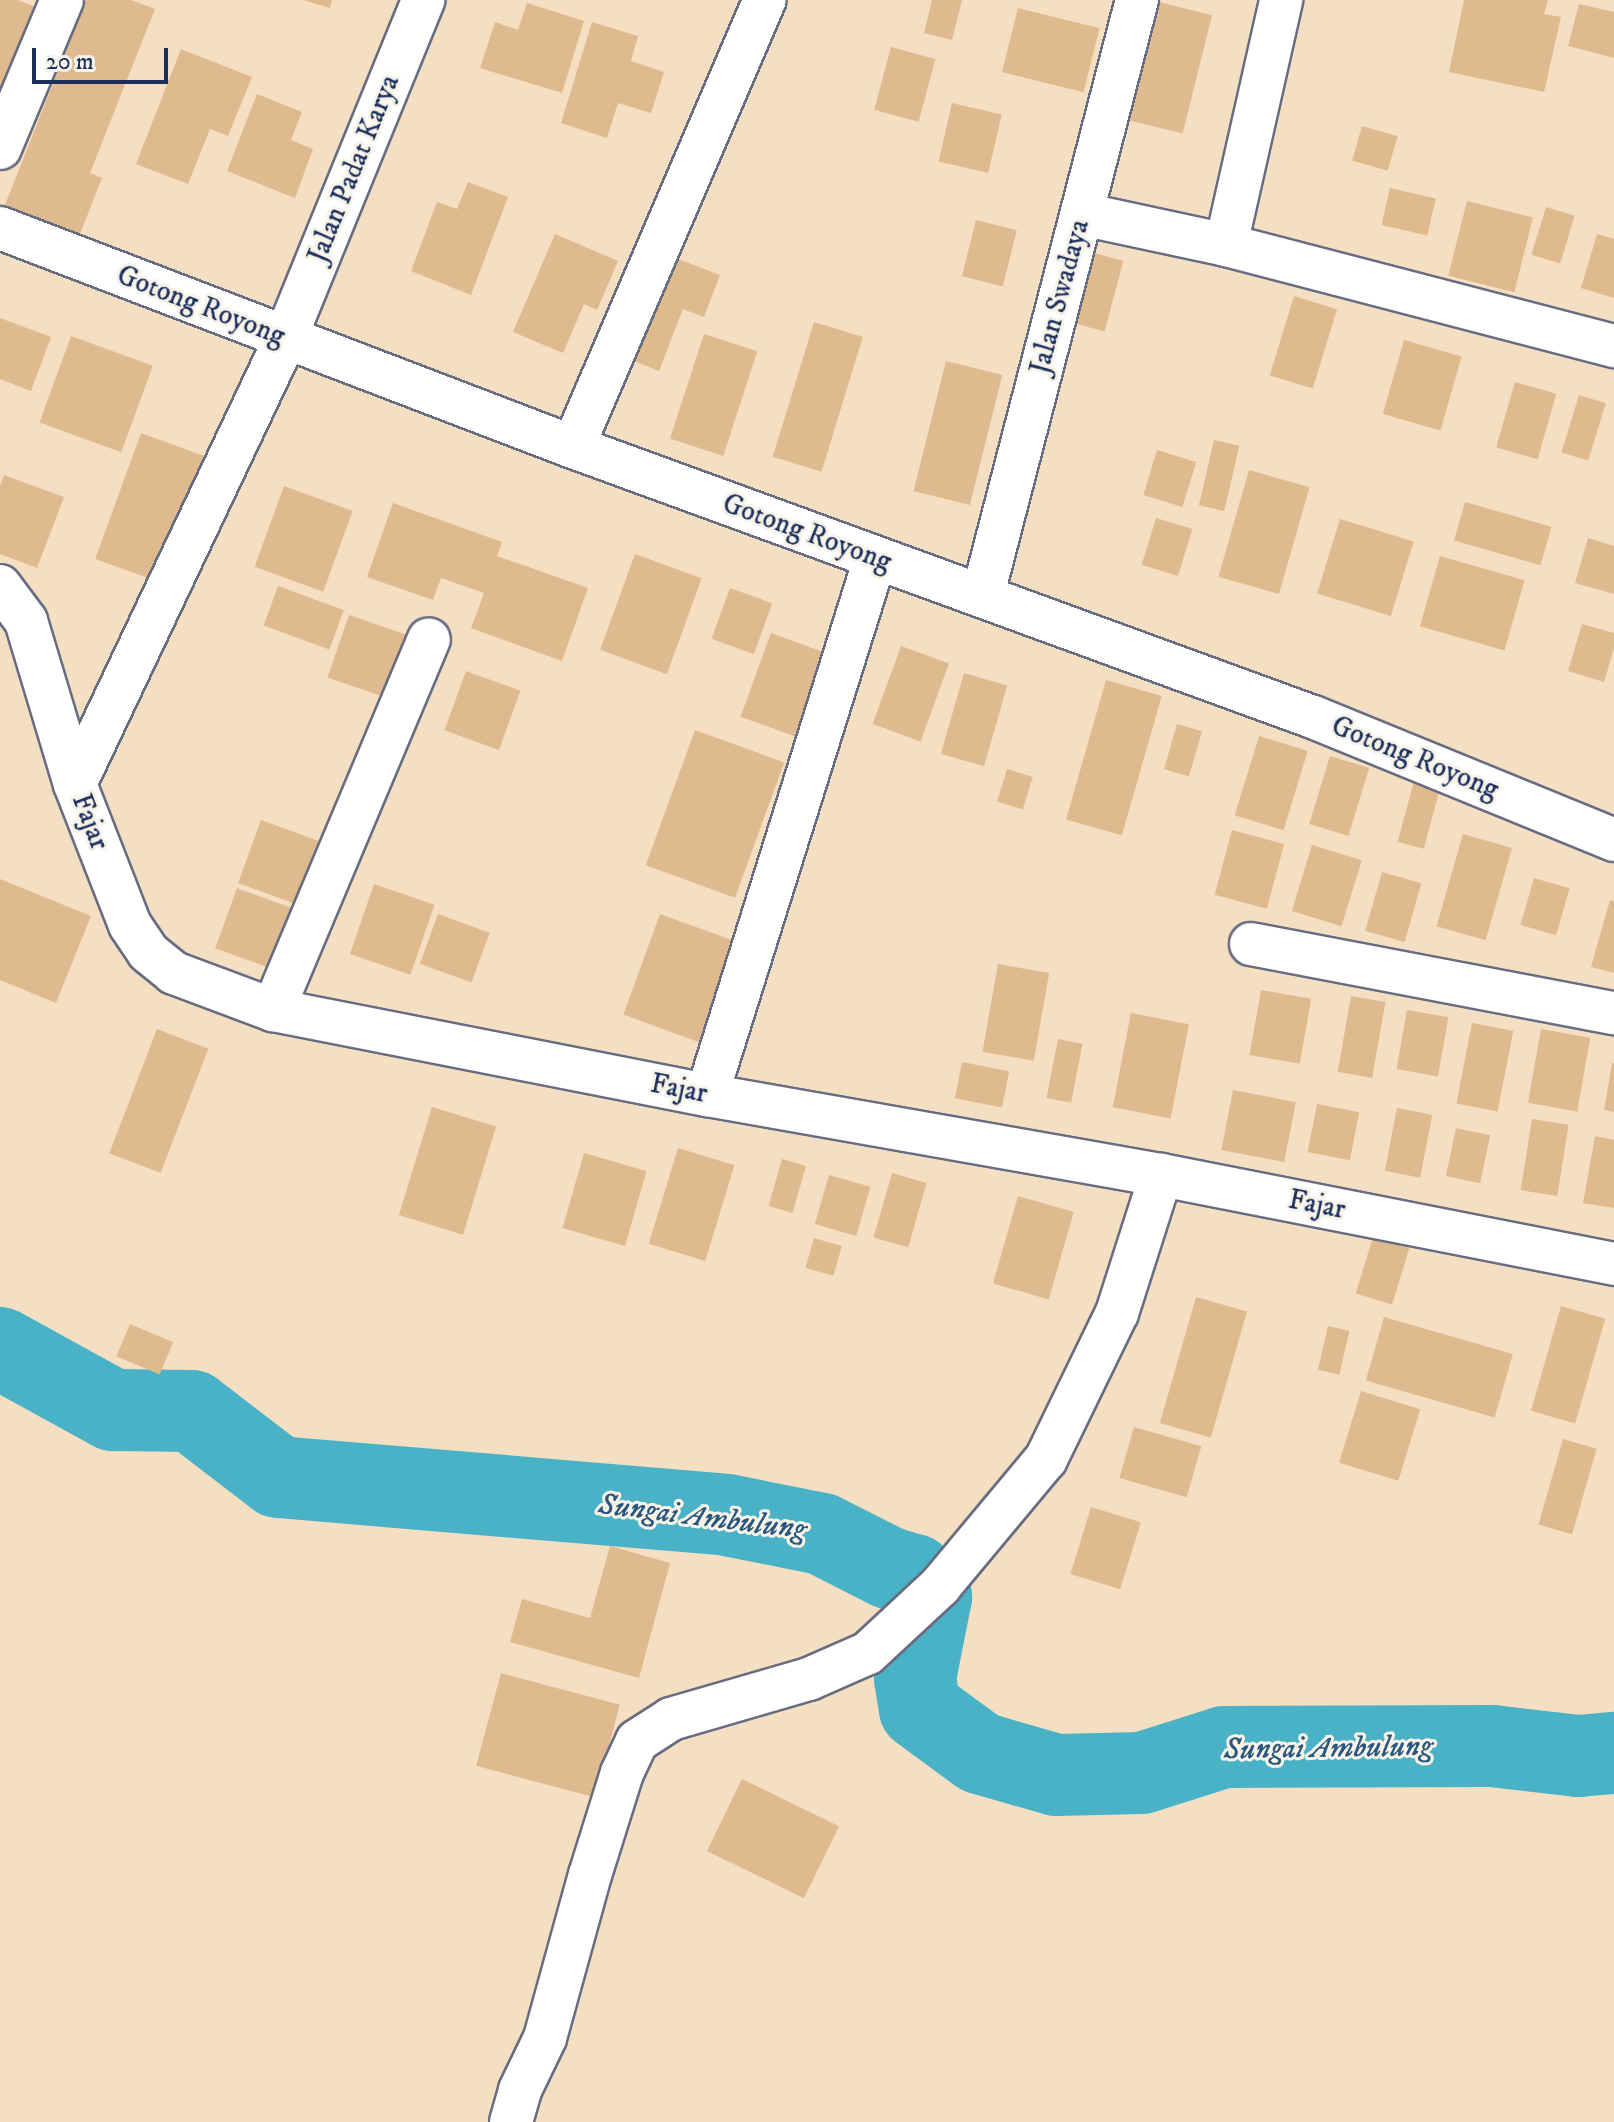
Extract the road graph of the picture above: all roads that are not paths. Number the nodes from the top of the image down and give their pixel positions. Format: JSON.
{"nodes":[{"id":1,"x":62,"y":0,"type":"edge"},
{"id":2,"x":423,"y":0,"type":"edge"},
{"id":3,"x":765,"y":0,"type":"edge"},
{"id":4,"x":1137,"y":0,"type":"edge"},
{"id":5,"x":1281,"y":0,"type":"edge"},
{"id":6,"x":0,"y":148,"type":"edge"},
{"id":7,"x":1082,"y":214,"type":"junction"},
{"id":8,"x":0,"y":228,"type":"edge"},
{"id":9,"x":1226,"y":245,"type":"junction"},
{"id":10,"x":285,"y":339,"type":"junction"},
{"id":11,"x":1614,"y":346,"type":"edge"},
{"id":12,"x":573,"y":447,"type":"junction"},
{"id":13,"x":875,"y":559,"type":"junction"},
{"id":14,"x":0,"y":586,"type":"edge"},
{"id":15,"x":983,"y":594,"type":"junction"},
{"id":16,"x":429,"y":639,"type":"dead end"},
{"id":17,"x":75,"y":784,"type":"junction"},
{"id":18,"x":1614,"y":840,"type":"edge"},
{"id":19,"x":1251,"y":944,"type":"dead end"},
{"id":20,"x":273,"y":1010,"type":"junction"},
{"id":21,"x":1614,"y":1013,"type":"edge"},
{"id":22,"x":707,"y":1095,"type":"junction"},
{"id":23,"x":1161,"y":1175,"type":"junction"},
{"id":24,"x":1614,"y":1264,"type":"edge"},
{"id":25,"x":511,"y":2122,"type":"edge"}],
"edges":[{"from":1,"to":6,"type":"street"},
{"from":2,"to":10,"type":"street","name":"Jalan Padat Karya"},
{"from":3,"to":12,"type":"street"},
{"from":4,"to":7,"type":"street","name":"Jalan Swadaya"},
{"from":5,"to":9,"type":"street"},
{"from":7,"to":9,"type":"street"},
{"from":7,"to":15,"type":"street","name":"Jalan Swadaya"},
{"from":8,"to":10,"type":"street","name":"Gotong Royong"},
{"from":9,"to":11,"type":"street"},
{"from":10,"to":12,"type":"street","name":"Gotong Royong"},
{"from":10,"to":17,"type":"street","name":"Jalan Padat Karya"},
{"from":12,"to":13,"type":"street","name":"Gotong Royong"},
{"from":13,"to":15,"type":"street","name":"Gotong Royong"},
{"from":13,"to":22,"type":"street"},
{"from":14,"to":17,"type":"street","name":"Fajar"},
{"from":15,"to":18,"type":"street","name":"Gotong Royong"},
{"from":16,"to":20,"type":"street"},
{"from":17,"to":20,"type":"street","name":"Fajar"},
{"from":19,"to":21,"type":"street"},
{"from":20,"to":22,"type":"street","name":"Fajar"},
{"from":22,"to":23,"type":"street","name":"Fajar"},
{"from":23,"to":24,"type":"street","name":"Fajar"},
{"from":23,"to":25,"type":"street"}]}
